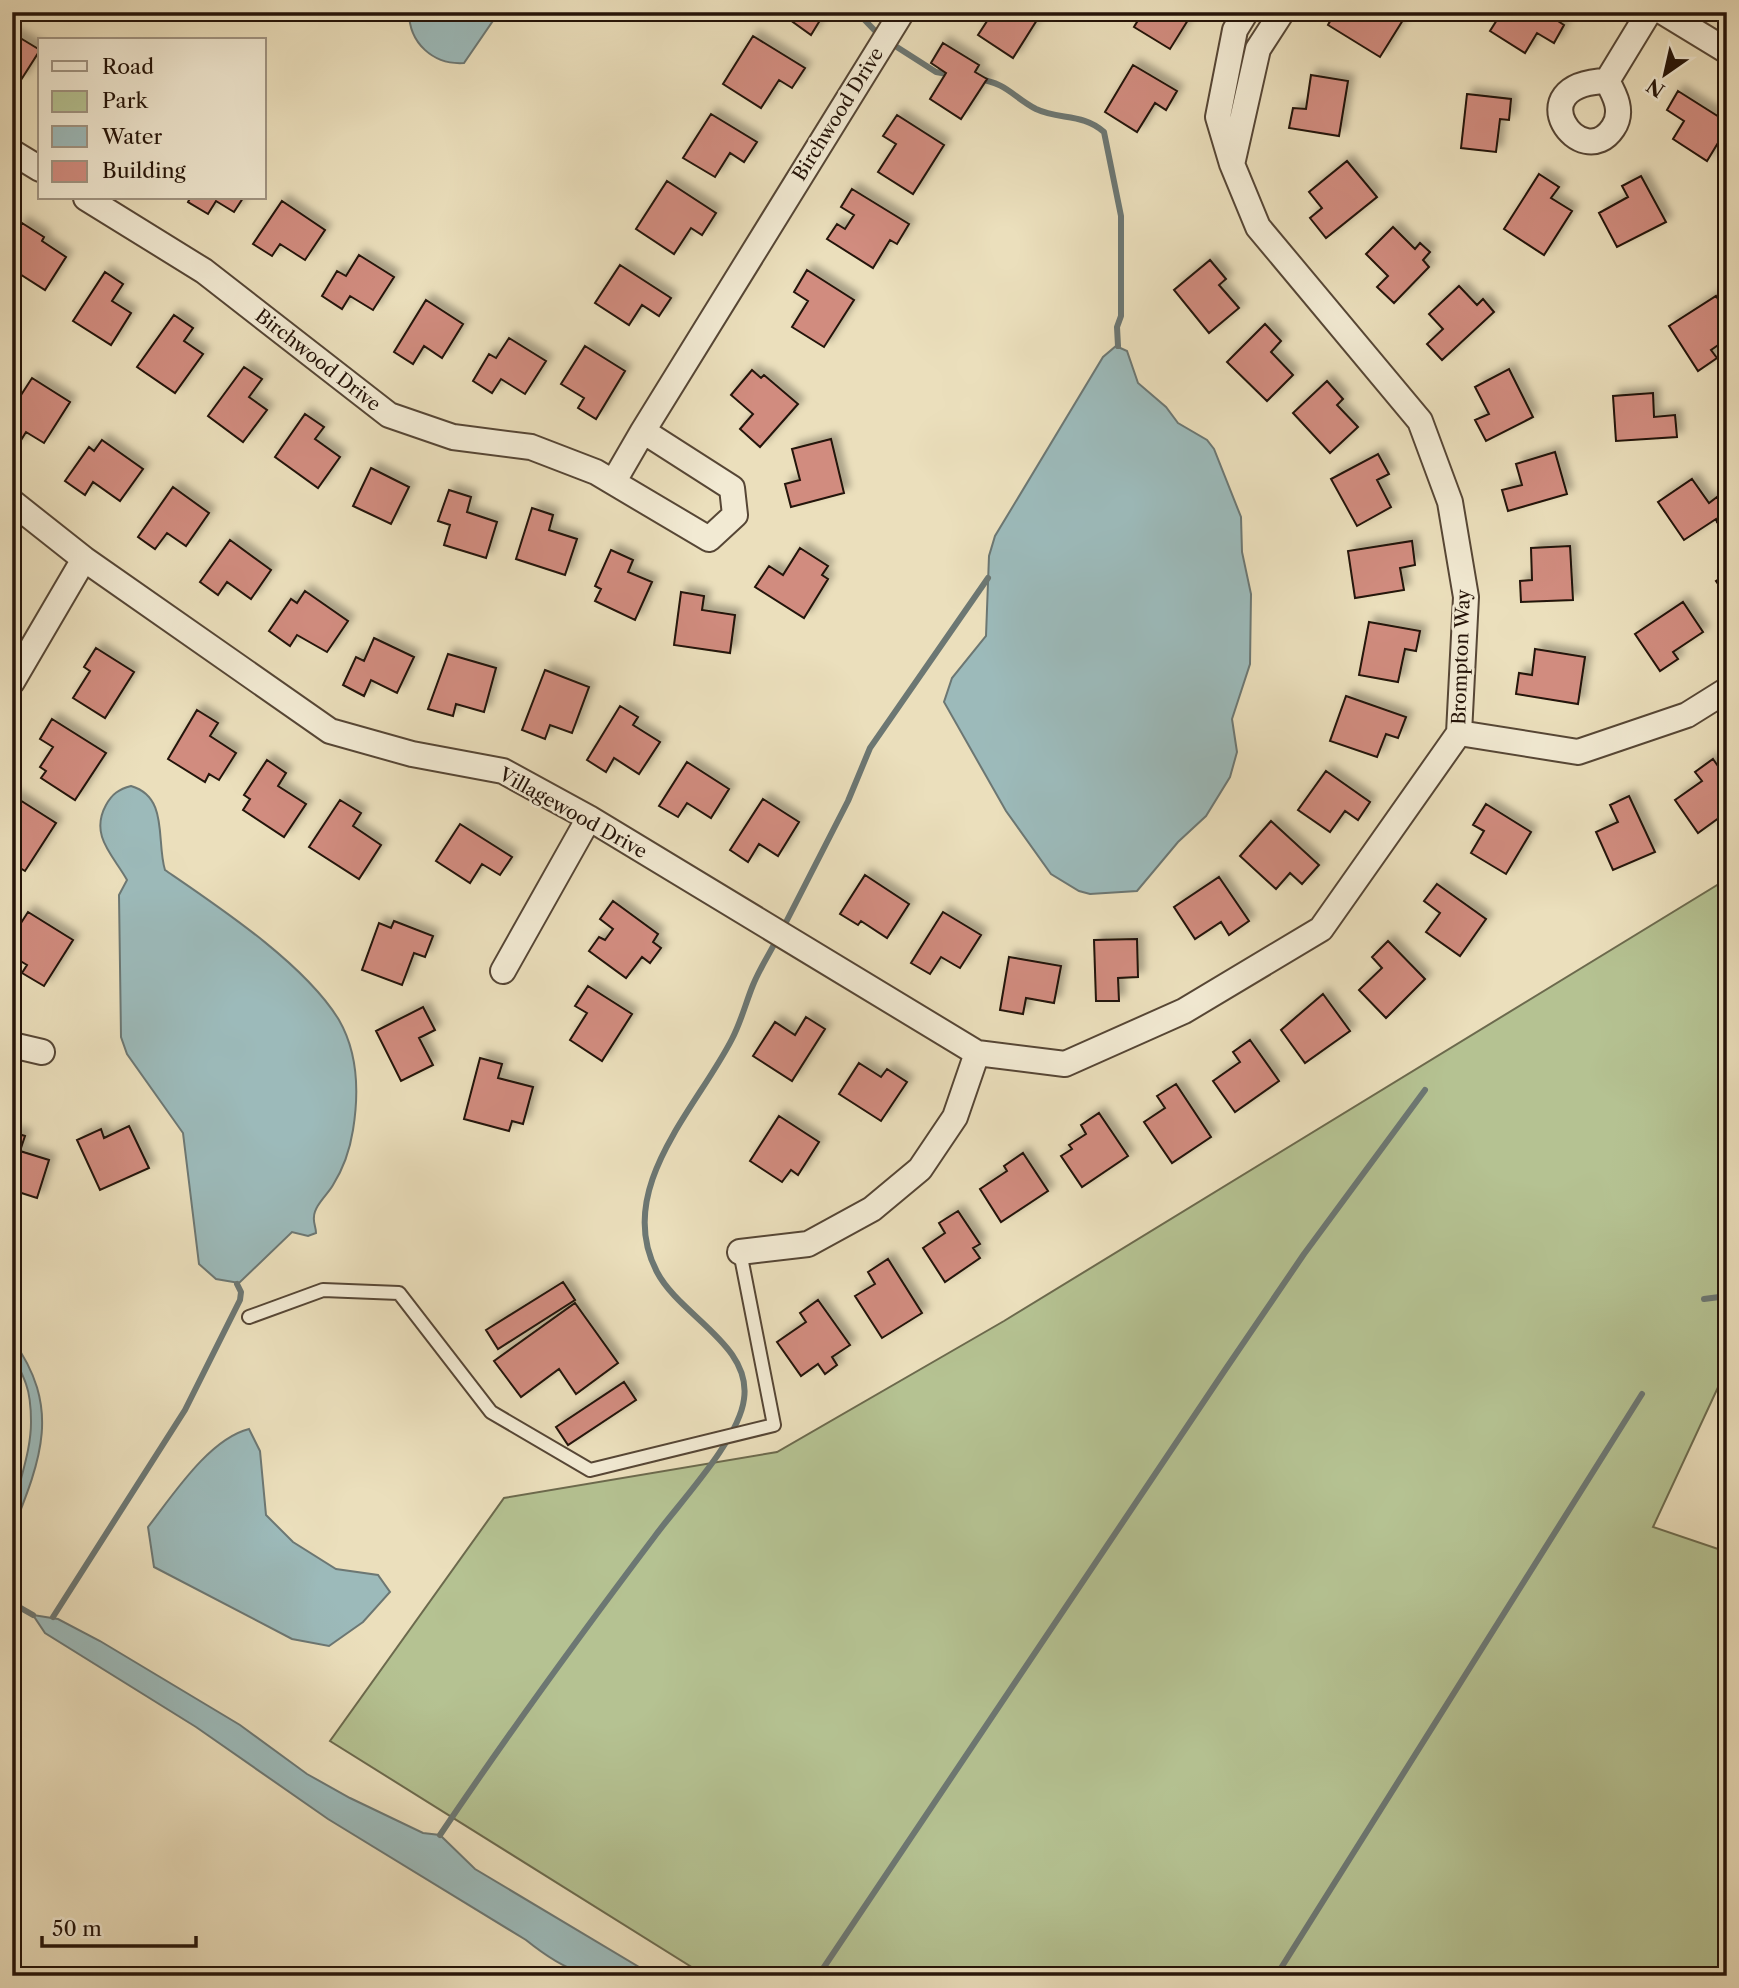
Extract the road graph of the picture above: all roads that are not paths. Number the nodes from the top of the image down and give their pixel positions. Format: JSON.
{"nodes":[{"id":1,"x":902,"y":12,"type":"edge"},
{"id":2,"x":1246,"y":12,"type":"edge"},
{"id":3,"x":1282,"y":12,"type":"edge"},
{"id":4,"x":1649,"y":12,"type":"edge"},
{"id":5,"x":1663,"y":12,"type":"edge"},
{"id":6,"x":1727,"y":51,"type":"edge"},
{"id":7,"x":1607,"y":81,"type":"dead end"},
{"id":8,"x":12,"y":152,"type":"edge"},
{"id":9,"x":1232,"y":164,"type":"junction"},
{"id":10,"x":38,"y":168,"type":"edge"},
{"id":11,"x":89,"y":200,"type":"edge"},
{"id":12,"x":643,"y":431,"type":"junction"},
{"id":13,"x":614,"y":481,"type":"junction"},
{"id":14,"x":12,"y":502,"type":"edge"},
{"id":15,"x":12,"y":524,"type":"edge"},
{"id":16,"x":84,"y":559,"type":"junction"},
{"id":17,"x":12,"y":682,"type":"edge"},
{"id":18,"x":1727,"y":691,"type":"edge"},
{"id":19,"x":1460,"y":733,"type":"junction"},
{"id":20,"x":589,"y":818,"type":"junction"},
{"id":21,"x":503,"y":971,"type":"dead end"},
{"id":22,"x":12,"y":1045,"type":"edge"},
{"id":23,"x":43,"y":1052,"type":"dead end"},
{"id":24,"x":977,"y":1053,"type":"junction"},
{"id":25,"x":1065,"y":1065,"type":"joint"},
{"id":26,"x":740,"y":1252,"type":"joint"},
{"id":27,"x":249,"y":1317,"type":"dead end"}],
"edges":[{"from":1,"to":12,"type":"street","name":"Birchwood Drive"},
{"from":2,"to":9,"type":"street","name":"Brompton Way"},
{"from":3,"to":9,"type":"street"},
{"from":4,"to":7,"type":"street"},
{"from":5,"to":6,"type":"street"},
{"from":8,"to":10,"type":"street"},
{"from":9,"to":19,"type":"street","name":"Brompton Way"},
{"from":11,"to":13,"type":"street","name":"Birchwood Drive"},
{"from":12,"to":13,"type":"street","name":"Birchwood Drive"},
{"from":12,"to":13,"type":"street","name":"Birchwood Drive"},
{"from":14,"to":16,"type":"street","name":"Villagewood Drive"},
{"from":15,"to":16,"type":"street","name":"Villagewood Drive"},
{"from":16,"to":17,"type":"street"},
{"from":16,"to":20,"type":"street","name":"Villagewood Drive"},
{"from":18,"to":19,"type":"street"},
{"from":19,"to":25,"type":"street","name":"Brompton Way"},
{"from":20,"to":21,"type":"street"},
{"from":20,"to":24,"type":"street","name":"Villagewood Drive"},
{"from":22,"to":23,"type":"street"},
{"from":24,"to":25,"type":"street","name":"Villagewood Drive"},
{"from":24,"to":26,"type":"street"},
{"from":26,"to":27,"type":"lane"}]}
